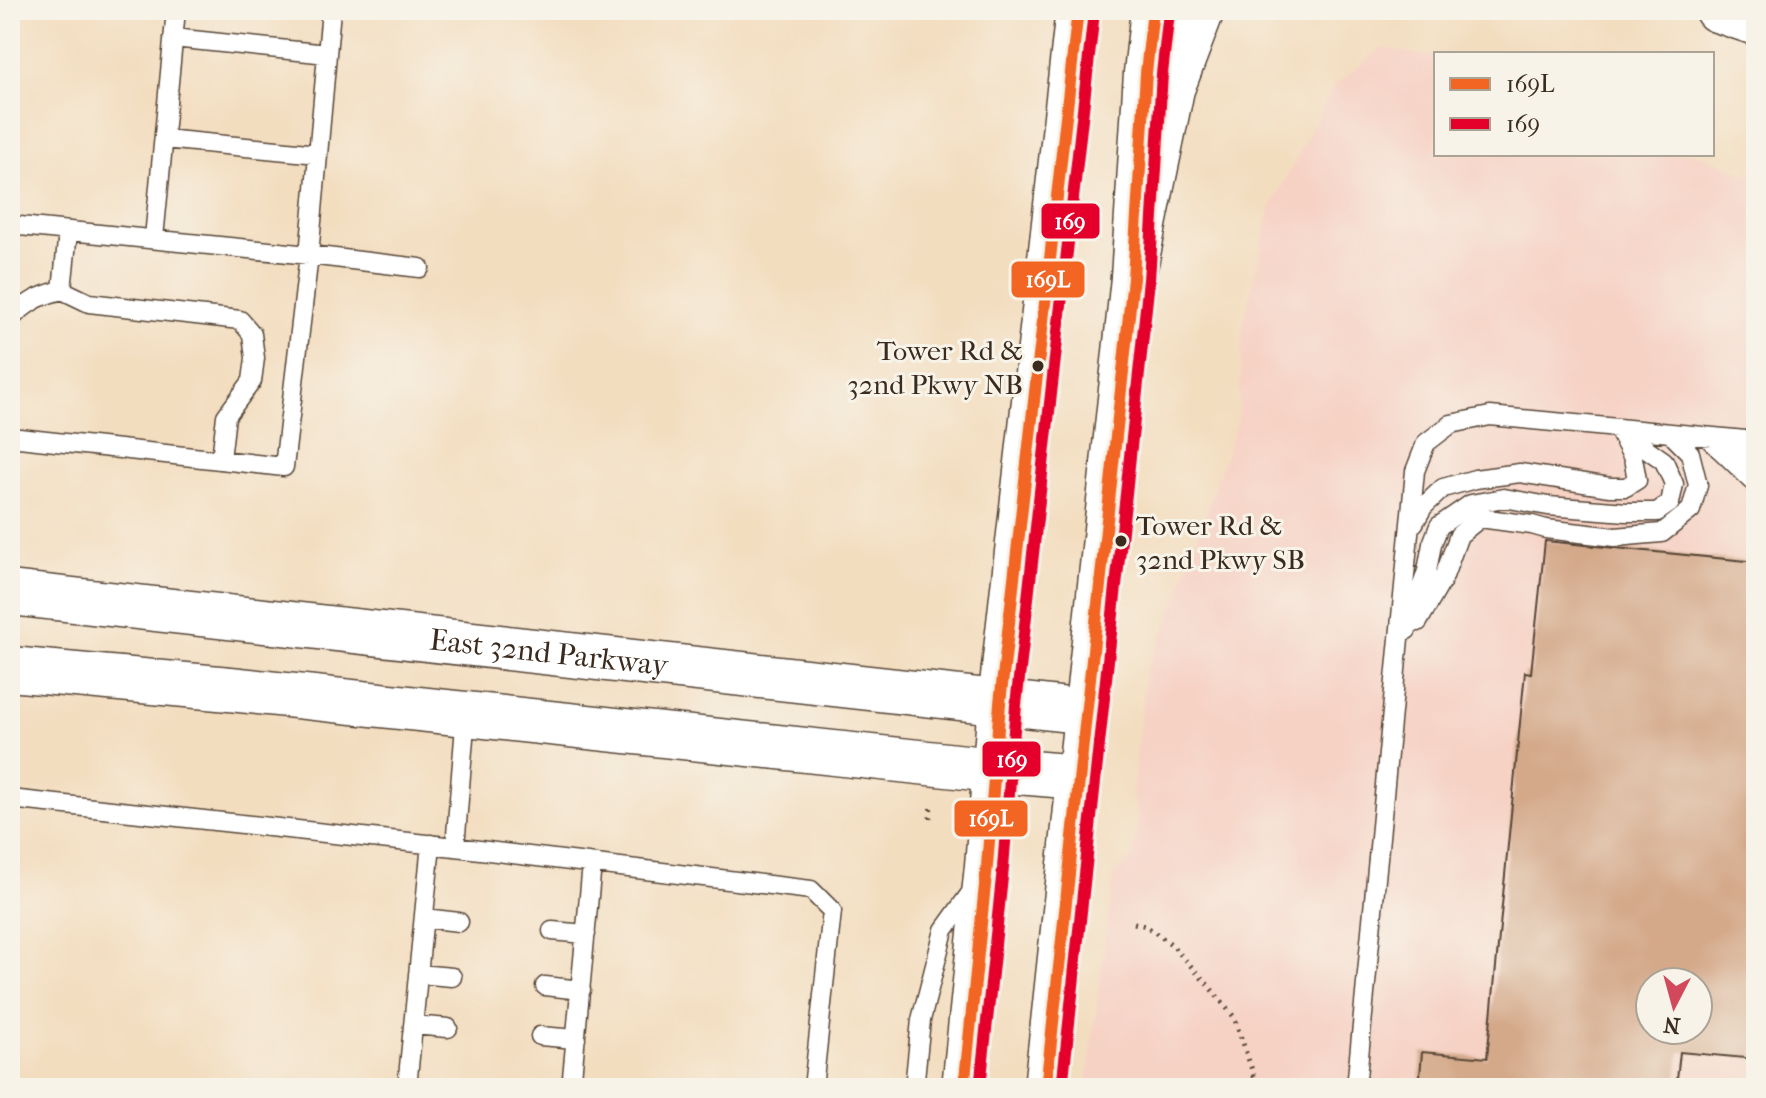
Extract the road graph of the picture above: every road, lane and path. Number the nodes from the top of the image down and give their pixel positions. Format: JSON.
{"nodes":[{"id":1,"x":176,"y":10,"type":"edge"},
{"id":2,"x":331,"y":10,"type":"edge"},
{"id":3,"x":1078,"y":10,"type":"edge"},
{"id":4,"x":1153,"y":10,"type":"edge"},
{"id":5,"x":1202,"y":10,"type":"edge"},
{"id":6,"x":1717,"y":10,"type":"edge"},
{"id":7,"x":1756,"y":23,"type":"edge"},
{"id":8,"x":173,"y":38,"type":"junction"},
{"id":9,"x":327,"y":54,"type":"junction"},
{"id":10,"x":164,"y":139,"type":"junction"},
{"id":11,"x":318,"y":154,"type":"junction"},
{"id":12,"x":10,"y":225,"type":"edge"},
{"id":13,"x":68,"y":232,"type":"junction"},
{"id":14,"x":154,"y":238,"type":"junction"},
{"id":15,"x":309,"y":255,"type":"junction"},
{"id":16,"x":420,"y":268,"type":"dead end"},
{"id":17,"x":1133,"y":278,"type":"junction"},
{"id":18,"x":62,"y":290,"type":"junction"},
{"id":19,"x":10,"y":319,"type":"edge"},
{"id":20,"x":1618,"y":429,"type":"junction"},
{"id":21,"x":1671,"y":434,"type":"junction"},
{"id":22,"x":10,"y":437,"type":"edge"},
{"id":23,"x":1707,"y":437,"type":"junction"},
{"id":24,"x":1756,"y":441,"type":"edge"},
{"id":25,"x":221,"y":459,"type":"junction"},
{"id":26,"x":1756,"y":462,"type":"edge"},
{"id":27,"x":1756,"y":472,"type":"edge"},
{"id":28,"x":1756,"y":484,"type":"edge"},
{"id":29,"x":1410,"y":531,"type":"junction"},
{"id":30,"x":10,"y":593,"type":"edge"},
{"id":31,"x":1397,"y":659,"type":"junction"},
{"id":32,"x":10,"y":669,"type":"edge"},
{"id":33,"x":1000,"y":703,"type":"junction"},
{"id":34,"x":1087,"y":712,"type":"junction"},
{"id":35,"x":466,"y":714,"type":"junction"},
{"id":36,"x":994,"y":770,"type":"junction"},
{"id":37,"x":1079,"y":777,"type":"junction"},
{"id":38,"x":10,"y":799,"type":"edge"},
{"id":39,"x":431,"y":844,"type":"junction"},
{"id":40,"x":455,"y":847,"type":"junction"},
{"id":41,"x":592,"y":864,"type":"junction"},
{"id":42,"x":986,"y":871,"type":"junction"},
{"id":43,"x":424,"y":918,"type":"junction"},
{"id":44,"x":459,"y":922,"type":"dead end"},
{"id":45,"x":1134,"y":923,"type":"dead end"},
{"id":46,"x":552,"y":931,"type":"dead end"},
{"id":47,"x":586,"y":934,"type":"junction"},
{"id":48,"x":418,"y":974,"type":"junction"},
{"id":49,"x":452,"y":977,"type":"dead end"},
{"id":50,"x":545,"y":986,"type":"dead end"},
{"id":51,"x":581,"y":990,"type":"junction"},
{"id":52,"x":413,"y":1025,"type":"junction"},
{"id":53,"x":448,"y":1028,"type":"dead end"},
{"id":54,"x":540,"y":1036,"type":"dead end"},
{"id":55,"x":576,"y":1039,"type":"junction"},
{"id":56,"x":407,"y":1088,"type":"edge"},
{"id":57,"x":422,"y":1088,"type":"edge"},
{"id":58,"x":571,"y":1088,"type":"edge"},
{"id":59,"x":813,"y":1088,"type":"edge"},
{"id":60,"x":914,"y":1088,"type":"edge"},
{"id":61,"x":964,"y":1088,"type":"edge"},
{"id":62,"x":1046,"y":1088,"type":"edge"},
{"id":63,"x":1269,"y":1088,"type":"edge"},
{"id":64,"x":1356,"y":1088,"type":"edge"}],
"edges":[{"from":1,"to":8,"type":"lane"},
{"from":2,"to":9,"type":"lane"},
{"from":3,"to":33,"type":"main road"},
{"from":4,"to":17,"type":"main road"},
{"from":5,"to":17,"type":"main road"},
{"from":6,"to":7,"type":"main road"},
{"from":8,"to":9,"type":"lane"},
{"from":8,"to":10,"type":"lane"},
{"from":9,"to":11,"type":"lane"},
{"from":10,"to":11,"type":"lane"},
{"from":10,"to":14,"type":"lane"},
{"from":11,"to":15,"type":"lane"},
{"from":12,"to":13,"type":"lane"},
{"from":13,"to":14,"type":"lane"},
{"from":13,"to":18,"type":"lane"},
{"from":14,"to":15,"type":"lane"},
{"from":15,"to":16,"type":"lane"},
{"from":15,"to":25,"type":"lane"},
{"from":17,"to":34,"type":"main road"},
{"from":18,"to":19,"type":"lane"},
{"from":18,"to":25,"type":"lane"},
{"from":20,"to":21,"type":"lane"},
{"from":20,"to":29,"type":"lane"},
{"from":20,"to":29,"type":"lane"},
{"from":20,"to":31,"type":"lane"},
{"from":21,"to":23,"type":"lane"},
{"from":21,"to":31,"type":"lane"},
{"from":22,"to":25,"type":"lane"},
{"from":23,"to":24,"type":"lane"},
{"from":23,"to":26,"type":"lane"},
{"from":23,"to":27,"type":"lane"},
{"from":23,"to":28,"type":"lane"},
{"from":29,"to":31,"type":"lane"},
{"from":30,"to":33,"type":"main road","name":"East 32nd Parkway"},
{"from":31,"to":64,"type":"lane"},
{"from":32,"to":35,"type":"main road"},
{"from":33,"to":34,"type":"main road","name":"East 32nd Parkway"},
{"from":33,"to":36,"type":"main road"},
{"from":34,"to":37,"type":"main road"},
{"from":35,"to":36,"type":"main road"},
{"from":35,"to":40,"type":"lane"},
{"from":36,"to":37,"type":"main road"},
{"from":36,"to":42,"type":"main road"},
{"from":37,"to":62,"type":"main road"},
{"from":38,"to":39,"type":"lane"},
{"from":39,"to":40,"type":"lane"},
{"from":39,"to":43,"type":"lane"},
{"from":40,"to":41,"type":"lane"},
{"from":41,"to":47,"type":"lane"},
{"from":41,"to":59,"type":"lane"},
{"from":42,"to":60,"type":"lane"},
{"from":42,"to":61,"type":"main road"},
{"from":43,"to":44,"type":"lane"},
{"from":43,"to":48,"type":"lane"},
{"from":45,"to":63,"type":"path"},
{"from":46,"to":47,"type":"lane"},
{"from":47,"to":51,"type":"lane"},
{"from":48,"to":49,"type":"lane"},
{"from":48,"to":52,"type":"lane"},
{"from":50,"to":51,"type":"lane"},
{"from":51,"to":55,"type":"lane"},
{"from":52,"to":53,"type":"lane"},
{"from":52,"to":56,"type":"lane"},
{"from":54,"to":55,"type":"lane"},
{"from":55,"to":58,"type":"lane"},
{"from":56,"to":57,"type":"lane"}]}
